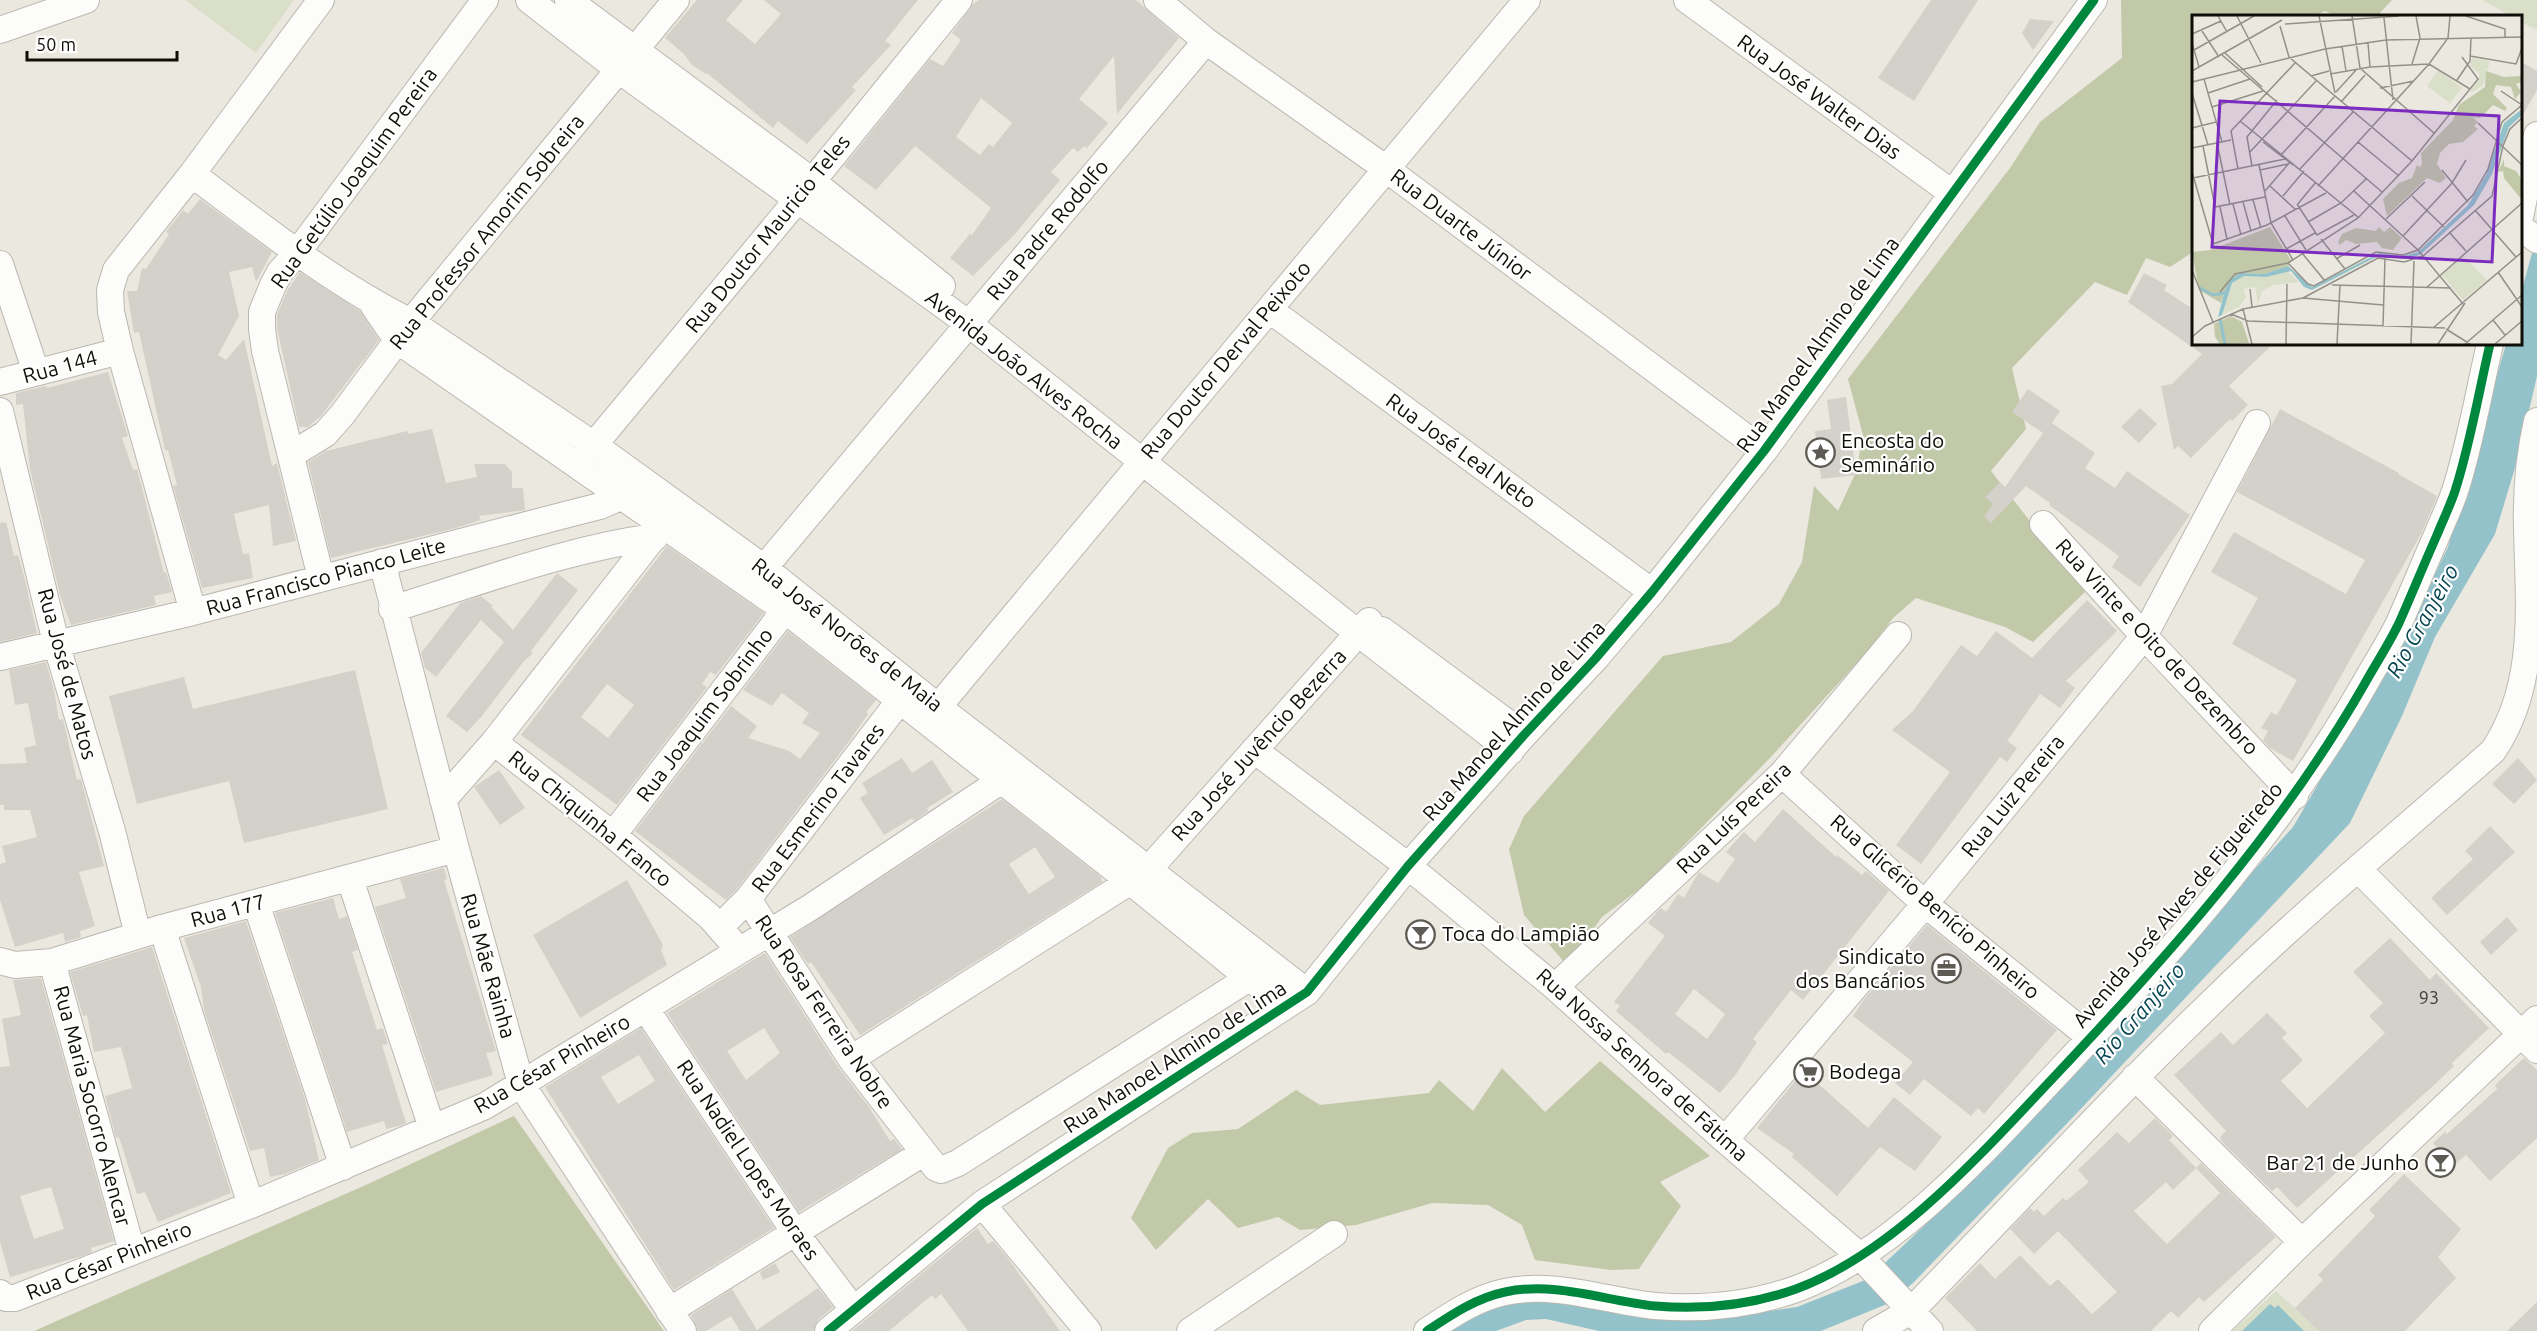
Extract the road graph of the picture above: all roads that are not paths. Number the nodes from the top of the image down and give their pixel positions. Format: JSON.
{"nodes":[{"id":1,"x":86,"y":0,"type":"edge"},
{"id":2,"x":321,"y":0,"type":"edge"},
{"id":3,"x":485,"y":0,"type":"edge"},
{"id":4,"x":529,"y":0,"type":"edge"},
{"id":5,"x":568,"y":0,"type":"edge"},
{"id":6,"x":676,"y":0,"type":"edge"},
{"id":7,"x":959,"y":0,"type":"edge"},
{"id":8,"x":1157,"y":0,"type":"edge"},
{"id":9,"x":1527,"y":0,"type":"edge"},
{"id":10,"x":1687,"y":0,"type":"edge"},
{"id":11,"x":2094,"y":0,"type":"edge"},
{"id":12,"x":0,"y":30,"type":"edge"},
{"id":13,"x":1206,"y":41,"type":"junction"},
{"id":14,"x":627,"y":61,"type":"junction"},
{"id":15,"x":2537,"y":135,"type":"edge"},
{"id":16,"x":1385,"y":168,"type":"junction"},
{"id":17,"x":192,"y":174,"type":"junction"},
{"id":18,"x":805,"y":190,"type":"junction"},
{"id":19,"x":1952,"y":193,"type":"junction"},
{"id":20,"x":2522,"y":207,"type":"edge"},
{"id":21,"x":2522,"y":229,"type":"edge"},
{"id":22,"x":2537,"y":240,"type":"edge"},
{"id":23,"x":297,"y":253,"type":"junction"},
{"id":24,"x":0,"y":264,"type":"edge"},
{"id":25,"x":1270,"y":310,"type":"junction"},
{"id":26,"x":973,"y":319,"type":"junction"},
{"id":27,"x":404,"y":331,"type":"junction"},
{"id":28,"x":2490,"y":345,"type":"edge"},
{"id":29,"x":120,"y":351,"type":"junction"},
{"id":30,"x":36,"y":372,"type":"junction"},
{"id":31,"x":0,"y":382,"type":"edge"},
{"id":32,"x":0,"y":411,"type":"edge"},
{"id":33,"x":2537,"y":421,"type":"edge"},
{"id":34,"x":2257,"y":423,"type":"dead end"},
{"id":35,"x":594,"y":445,"type":"junction"},
{"id":36,"x":1764,"y":451,"type":"junction"},
{"id":37,"x":1147,"y":454,"type":"junction"},
{"id":38,"x":291,"y":455,"type":"junction"},
{"id":39,"x":576,"y":467,"type":"junction"},
{"id":40,"x":648,"y":483,"type":"junction"},
{"id":41,"x":623,"y":497,"type":"junction"},
{"id":42,"x":2043,"y":524,"type":"dead end"},
{"id":43,"x":660,"y":530,"type":"junction"},
{"id":44,"x":382,"y":562,"type":"junction"},
{"id":45,"x":757,"y":576,"type":"junction"},
{"id":46,"x":321,"y":578,"type":"junction"},
{"id":47,"x":1652,"y":592,"type":"junction"},
{"id":48,"x":791,"y":602,"type":"junction"},
{"id":49,"x":392,"y":609,"type":"junction"},
{"id":50,"x":193,"y":612,"type":"junction"},
{"id":51,"x":1363,"y":627,"type":"junction"},
{"id":52,"x":1898,"y":635,"type":"dead end"},
{"id":53,"x":2144,"y":636,"type":"junction"},
{"id":54,"x":56,"y":644,"type":"junction"},
{"id":55,"x":0,"y":657,"type":"edge"},
{"id":56,"x":906,"y":692,"type":"junction"},
{"id":57,"x":933,"y":715,"type":"junction"},
{"id":58,"x":494,"y":742,"type":"junction"},
{"id":59,"x":1518,"y":743,"type":"junction"},
{"id":60,"x":1254,"y":750,"type":"junction"},
{"id":61,"x":1782,"y":774,"type":"junction"},
{"id":62,"x":1002,"y":780,"type":"junction"},
{"id":63,"x":2295,"y":796,"type":"junction"},
{"id":64,"x":443,"y":800,"type":"junction"},
{"id":65,"x":613,"y":835,"type":"junction"},
{"id":66,"x":456,"y":849,"type":"junction"},
{"id":67,"x":1408,"y":866,"type":"junction"},
{"id":68,"x":2358,"y":869,"type":"junction"},
{"id":69,"x":1140,"y":876,"type":"junction"},
{"id":70,"x":350,"y":879,"type":"junction"},
{"id":71,"x":748,"y":898,"type":"junction"},
{"id":72,"x":256,"y":903,"type":"junction"},
{"id":73,"x":1925,"y":904,"type":"junction"},
{"id":74,"x":720,"y":927,"type":"junction"},
{"id":75,"x":162,"y":928,"type":"junction"},
{"id":76,"x":770,"y":933,"type":"junction"},
{"id":77,"x":138,"y":935,"type":"junction"},
{"id":78,"x":739,"y":950,"type":"junction"},
{"id":79,"x":0,"y":961,"type":"edge"},
{"id":80,"x":52,"y":962,"type":"junction"},
{"id":81,"x":1275,"y":968,"type":"junction"},
{"id":82,"x":1249,"y":978,"type":"junction"},
{"id":83,"x":1556,"y":987,"type":"junction"},
{"id":84,"x":1297,"y":998,"type":"junction"},
{"id":85,"x":646,"y":1009,"type":"junction"},
{"id":86,"x":2532,"y":1034,"type":"edge"},
{"id":87,"x":2091,"y":1038,"type":"junction"},
{"id":88,"x":851,"y":1059,"type":"junction"},
{"id":89,"x":2135,"y":1077,"type":"junction"},
{"id":90,"x":521,"y":1084,"type":"junction"},
{"id":91,"x":432,"y":1128,"type":"junction"},
{"id":92,"x":1725,"y":1140,"type":"junction"},
{"id":93,"x":932,"y":1162,"type":"junction"},
{"id":94,"x":343,"y":1167,"type":"junction"},
{"id":95,"x":982,"y":1204,"type":"junction"},
{"id":96,"x":251,"y":1205,"type":"junction"},
{"id":97,"x":794,"y":1232,"type":"junction"},
{"id":98,"x":1334,"y":1234,"type":"dead end"},
{"id":99,"x":2302,"y":1242,"type":"junction"},
{"id":100,"x":132,"y":1251,"type":"junction"},
{"id":101,"x":1865,"y":1261,"type":"junction"},
{"id":102,"x":0,"y":1293,"type":"edge"},
{"id":103,"x":1906,"y":1307,"type":"junction"},
{"id":104,"x":853,"y":1309,"type":"junction"},
{"id":105,"x":676,"y":1321,"type":"edge"},
{"id":106,"x":828,"y":1331,"type":"edge"},
{"id":107,"x":1088,"y":1331,"type":"edge"},
{"id":108,"x":1190,"y":1331,"type":"edge"},
{"id":109,"x":1427,"y":1331,"type":"edge"},
{"id":110,"x":1876,"y":1331,"type":"edge"},
{"id":111,"x":1930,"y":1331,"type":"edge"},
{"id":112,"x":2212,"y":1331,"type":"edge"}],
"edges":[{"from":1,"to":12,"type":"street"},
{"from":2,"to":17,"type":"street"},
{"from":3,"to":23,"type":"street","name":"Rua Getúlio Joaquim Pereira"},
{"from":4,"to":14,"type":"street","name":"Avenida João Alves Rocha"},
{"from":5,"to":14,"type":"street","name":"Avenida João Alves Rocha"},
{"from":6,"to":14,"type":"street","name":"Rua Professor Amorim Sobreira"},
{"from":7,"to":18,"type":"street","name":"Rua Doutor Mauricio Teles"},
{"from":8,"to":13,"type":"street","name":"Rua Duarte Júnior"},
{"from":9,"to":16,"type":"street","name":"Rua Doutor Derval Peixoto"},
{"from":10,"to":19,"type":"street","name":"Rua José Walter Dias"},
{"from":11,"to":19,"type":"street","name":"Rua Manoel Almino de Lima"},
{"from":13,"to":16,"type":"street","name":"Rua Duarte Júnior"},
{"from":13,"to":26,"type":"street","name":"Rua Padre Rodolfo"},
{"from":14,"to":18,"type":"street","name":"Avenida João Alves Rocha"},
{"from":14,"to":27,"type":"street","name":"Rua Professor Amorim Sobreira"},
{"from":15,"to":20,"type":"street"},
{"from":16,"to":25,"type":"street","name":"Rua Doutor Derval Peixoto"},
{"from":16,"to":36,"type":"street","name":"Rua Duarte Júnior"},
{"from":17,"to":23,"type":"street","name":"Rua José Norões de Maia"},
{"from":17,"to":29,"type":"street"},
{"from":18,"to":26,"type":"street","name":"Avenida João Alves Rocha"},
{"from":18,"to":35,"type":"street","name":"Rua Doutor Mauricio Teles"},
{"from":19,"to":36,"type":"street","name":"Rua Manoel Almino de Lima"},
{"from":21,"to":22,"type":"street"},
{"from":23,"to":27,"type":"street","name":"Rua José Norões de Maia"},
{"from":23,"to":38,"type":"street","name":"Rua Getúlio Joaquim Pereira"},
{"from":24,"to":30,"type":"street"},
{"from":25,"to":37,"type":"street","name":"Rua Doutor Derval Peixoto"},
{"from":25,"to":47,"type":"street","name":"Rua José Leal Neto"},
{"from":26,"to":37,"type":"street","name":"Avenida João Alves Rocha"},
{"from":26,"to":45,"type":"street","name":"Rua Padre Rodolfo"},
{"from":27,"to":35,"type":"street","name":"Rua José Norões de Maia"},
{"from":27,"to":38,"type":"street","name":"Rua Professor Amorim Sobreira"},
{"from":27,"to":39,"type":"street","name":"Rua José Norões de Maia"},
{"from":28,"to":63,"type":"street","name":"Avenida José Alves de Figueiredo"},
{"from":29,"to":30,"type":"street","name":"Rua 144"},
{"from":29,"to":50,"type":"street"},
{"from":30,"to":31,"type":"street","name":"Rua 144"},
{"from":32,"to":54,"type":"street","name":"Rua José de Matos"},
{"from":33,"to":68,"type":"street"},
{"from":34,"to":53,"type":"street","name":"Rua Luiz Pereira"},
{"from":35,"to":39,"type":"street","name":"Rua Doutor Mauricio Teles"},
{"from":35,"to":40,"type":"street","name":"Rua José Norões de Maia"},
{"from":36,"to":47,"type":"street","name":"Rua Manoel Almino de Lima"},
{"from":37,"to":51,"type":"street","name":"Avenida João Alves Rocha"},
{"from":37,"to":57,"type":"street","name":"Rua Doutor Derval Peixoto"},
{"from":38,"to":46,"type":"street","name":"Rua Getúlio Joaquim Pereira"},
{"from":39,"to":41,"type":"street","name":"Rua José Norões de Maia"},
{"from":40,"to":41,"type":"street","name":"Rua Francisco Pianco Leite"},
{"from":40,"to":45,"type":"street","name":"Rua José Norões de Maia"},
{"from":41,"to":43,"type":"street","name":"Rua José Norões de Maia"},
{"from":41,"to":44,"type":"street","name":"Rua Francisco Pianco Leite"},
{"from":42,"to":53,"type":"street","name":"Rua Vinte e Oito de Dezembro"},
{"from":43,"to":45,"type":"street","name":"Rua José Norões de Maia"},
{"from":43,"to":49,"type":"street"},
{"from":43,"to":58,"type":"street"},
{"from":44,"to":46,"type":"street","name":"Rua Francisco Pianco Leite"},
{"from":44,"to":49,"type":"street","name":"Rua Mãe Rainha"},
{"from":45,"to":48,"type":"street","name":"Rua José Norões de Maia"},
{"from":46,"to":50,"type":"street","name":"Rua Francisco Pianco Leite"},
{"from":47,"to":59,"type":"street","name":"Rua Manoel Almino de Lima"},
{"from":48,"to":56,"type":"street","name":"Rua José Norões de Maia"},
{"from":48,"to":65,"type":"street","name":"Rua Joaquim Sobrinho"},
{"from":49,"to":64,"type":"street","name":"Rua Mãe Rainha"},
{"from":50,"to":54,"type":"street","name":"Rua Francisco Pianco Leite"},
{"from":51,"to":59,"type":"street","name":"Avenida João Alves Rocha"},
{"from":51,"to":60,"type":"street","name":"Rua José Juvêncio Bezerra"},
{"from":52,"to":61,"type":"street","name":"Rua Luís Pereira"},
{"from":53,"to":63,"type":"street","name":"Rua Vinte e Oito de Dezembro"},
{"from":53,"to":73,"type":"street","name":"Rua Luiz Pereira"},
{"from":54,"to":55,"type":"street","name":"Rua Francisco Pianco Leite"},
{"from":54,"to":77,"type":"street","name":"Rua José de Matos"},
{"from":56,"to":57,"type":"street","name":"Rua José Norões de Maia"},
{"from":56,"to":71,"type":"street","name":"Rua Esmerino Tavares"},
{"from":57,"to":62,"type":"street","name":"Rua José Norões de Maia"},
{"from":57,"to":69,"type":"street","name":"Rua José Norões de Maia"},
{"from":58,"to":64,"type":"street","name":"Rua Chiquinha Franco"},
{"from":58,"to":65,"type":"street","name":"Rua Chiquinha Franco"},
{"from":59,"to":67,"type":"street","name":"Rua Manoel Almino de Lima"},
{"from":60,"to":67,"type":"street","name":"Rua Nossa Senhora de Fátima"},
{"from":60,"to":69,"type":"street","name":"Rua José Juvêncio Bezerra"},
{"from":61,"to":73,"type":"street","name":"Rua Glicério Benício Pinheiro"},
{"from":61,"to":83,"type":"street","name":"Rua Luís Pereira"},
{"from":62,"to":69,"type":"street","name":"Rua José Norões de Maia"},
{"from":62,"to":76,"type":"street","name":"Rua César Pinheiro"},
{"from":63,"to":87,"type":"street","name":"Avenida José Alves de Figueiredo"},
{"from":64,"to":66,"type":"street","name":"Rua Mãe Rainha"},
{"from":65,"to":74,"type":"street","name":"Rua Chiquinha Franco"},
{"from":66,"to":70,"type":"street","name":"Rua 177"},
{"from":66,"to":90,"type":"street","name":"Rua Mãe Rainha"},
{"from":67,"to":83,"type":"street","name":"Rua Nossa Senhora de Fátima"},
{"from":67,"to":84,"type":"street","name":"Rua Manoel Almino de Lima"},
{"from":68,"to":86,"type":"street"},
{"from":68,"to":89,"type":"street"},
{"from":69,"to":81,"type":"street","name":"Rua José Norões de Maia"},
{"from":69,"to":82,"type":"street","name":"Rua José Norões de Maia"},
{"from":69,"to":88,"type":"street"},
{"from":70,"to":72,"type":"street","name":"Rua 177"},
{"from":70,"to":91,"type":"street"},
{"from":71,"to":74,"type":"street","name":"Rua Esmerino Tavares"},
{"from":71,"to":76,"type":"street","name":"Rua Rosa Ferreira Nobre"},
{"from":72,"to":75,"type":"street","name":"Rua 177"},
{"from":72,"to":94,"type":"street"},
{"from":73,"to":87,"type":"street","name":"Rua Glicério Benício Pinheiro"},
{"from":73,"to":92,"type":"street","name":"Rua Luiz Pereira"},
{"from":74,"to":78,"type":"street","name":"Rua Chiquinha Franco"},
{"from":75,"to":77,"type":"street","name":"Rua 177"},
{"from":75,"to":96,"type":"street"},
{"from":76,"to":78,"type":"street","name":"Rua César Pinheiro"},
{"from":76,"to":88,"type":"street","name":"Rua Rosa Ferreira Nobre"},
{"from":77,"to":80,"type":"street","name":"Rua 177"},
{"from":78,"to":85,"type":"street","name":"Rua César Pinheiro"},
{"from":79,"to":80,"type":"street","name":"Rua 177"},
{"from":80,"to":100,"type":"street","name":"Rua Maria Socorro Alencar"},
{"from":81,"to":82,"type":"street"},
{"from":81,"to":84,"type":"street","name":"Rua José Norões de Maia"},
{"from":82,"to":84,"type":"street","name":"Rua José Norões de Maia"},
{"from":82,"to":93,"type":"street"},
{"from":83,"to":92,"type":"street","name":"Rua Nossa Senhora de Fátima"},
{"from":84,"to":95,"type":"street","name":"Rua Manoel Almino de Lima"},
{"from":85,"to":90,"type":"street","name":"Rua César Pinheiro"},
{"from":85,"to":97,"type":"street","name":"Rua Nadiel Lopes Moraes"},
{"from":86,"to":99,"type":"street"},
{"from":87,"to":101,"type":"street","name":"Avenida José Alves de Figueiredo"},
{"from":88,"to":93,"type":"street","name":"Rua Rosa Ferreira Nobre"},
{"from":89,"to":99,"type":"street"},
{"from":89,"to":103,"type":"street"},
{"from":90,"to":91,"type":"street","name":"Rua César Pinheiro"},
{"from":90,"to":105,"type":"street","name":"Rua Mãe Rainha"},
{"from":91,"to":94,"type":"street","name":"Rua César Pinheiro"},
{"from":92,"to":101,"type":"street","name":"Rua Nossa Senhora de Fátima"},
{"from":93,"to":97,"type":"street"},
{"from":94,"to":96,"type":"street","name":"Rua César Pinheiro"},
{"from":95,"to":104,"type":"street","name":"Rua Manoel Almino de Lima"},
{"from":95,"to":107,"type":"street"},
{"from":96,"to":100,"type":"street","name":"Rua César Pinheiro"},
{"from":97,"to":104,"type":"street","name":"Rua Nadiel Lopes Moraes"},
{"from":97,"to":105,"type":"street"},
{"from":98,"to":108,"type":"street"},
{"from":99,"to":112,"type":"street"},
{"from":100,"to":102,"type":"street","name":"Rua César Pinheiro"},
{"from":101,"to":103,"type":"street","name":"Rua Nossa Senhora de Fátima"},
{"from":101,"to":109,"type":"street","name":"Avenida José Alves de Figueiredo"},
{"from":103,"to":110,"type":"street"},
{"from":103,"to":111,"type":"street","name":"Rua Nossa Senhora de Fátima"},
{"from":104,"to":106,"type":"street","name":"Rua Manoel Almino de Lima"}]}
